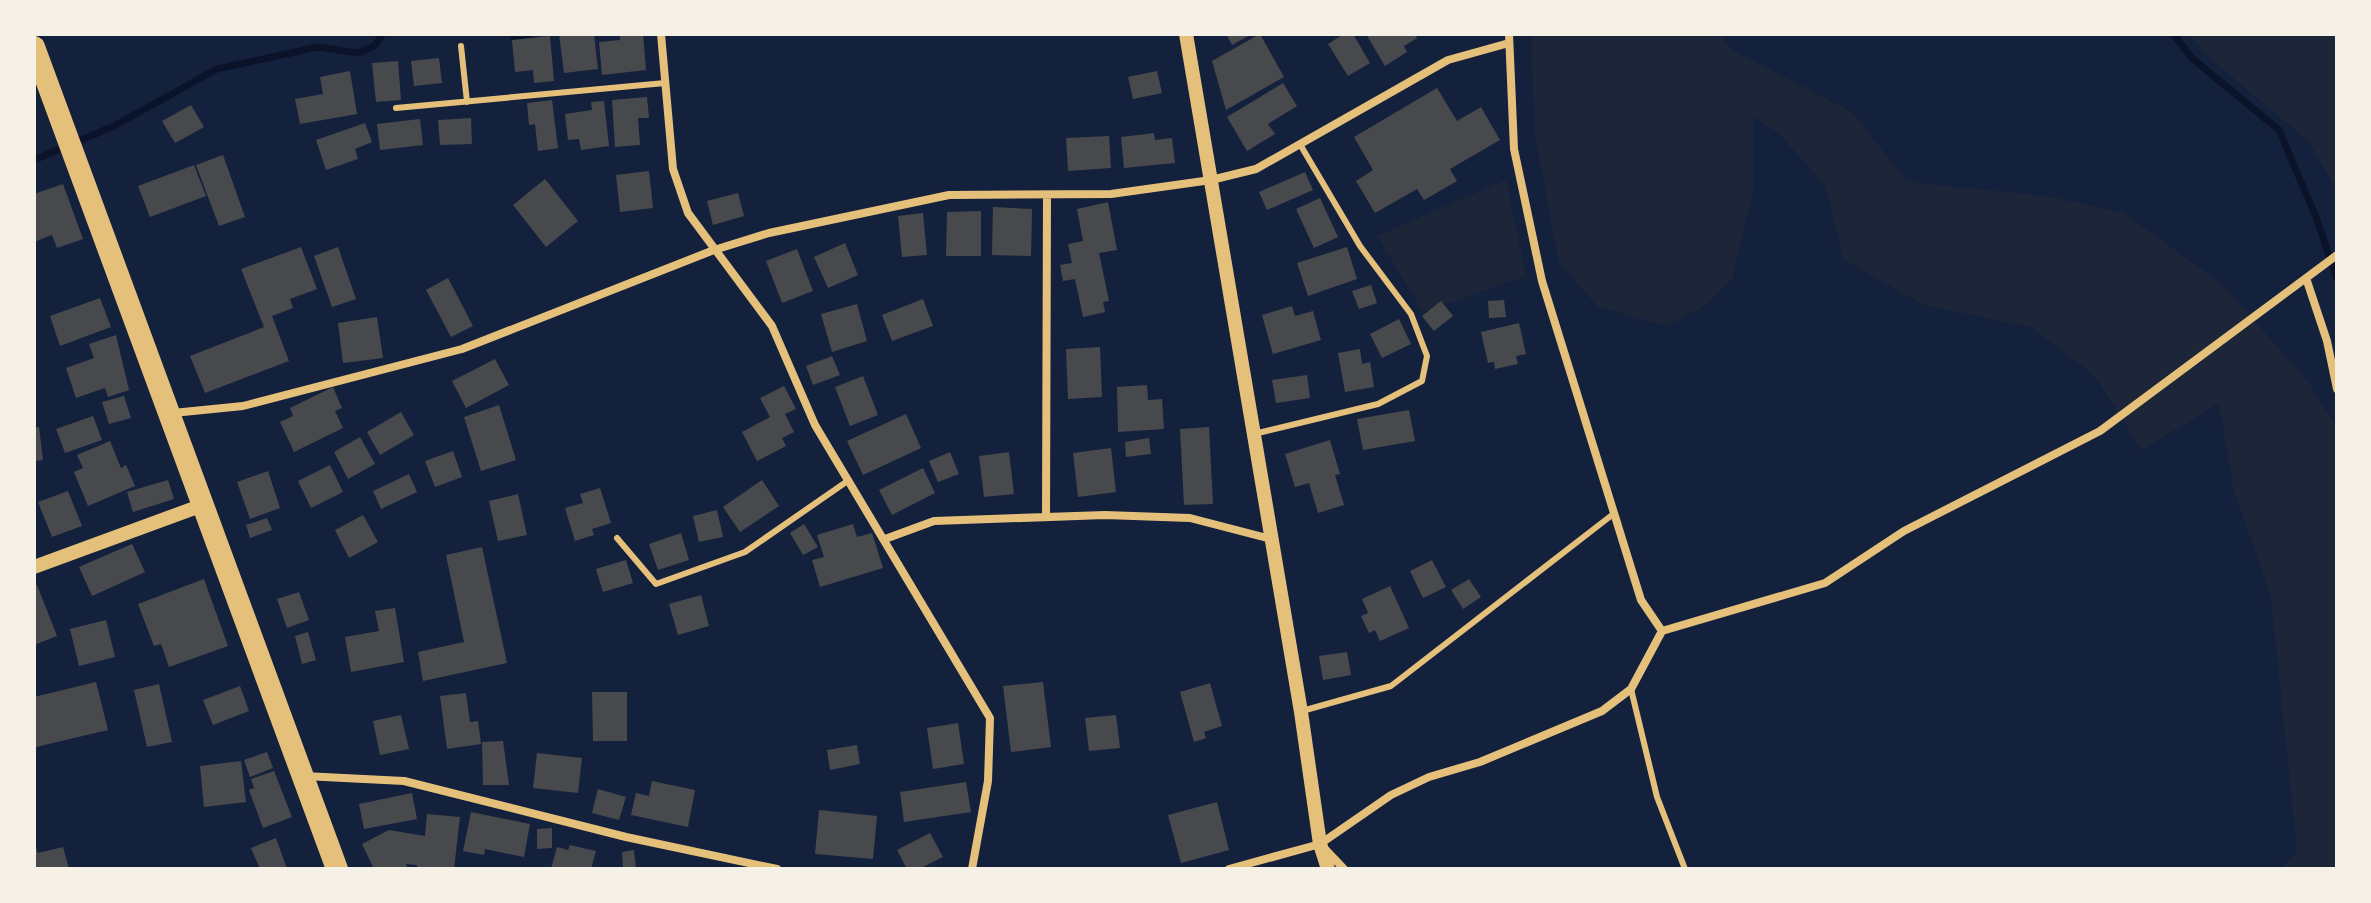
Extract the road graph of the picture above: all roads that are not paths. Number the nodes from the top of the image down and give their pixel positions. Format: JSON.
{"nodes":[{"id":1,"x":661,"y":34,"type":"edge"},
{"id":2,"x":1186,"y":34,"type":"edge"},
{"id":3,"x":1509,"y":38,"type":"edge"},
{"id":4,"x":461,"y":46,"type":"dead end"},
{"id":5,"x":34,"y":48,"type":"edge"},
{"id":6,"x":665,"y":83,"type":"junction"},
{"id":7,"x":467,"y":102,"type":"junction"},
{"id":8,"x":396,"y":108,"type":"dead end"},
{"id":9,"x":1301,"y":146,"type":"junction"},
{"id":10,"x":1211,"y":180,"type":"junction"},
{"id":11,"x":1047,"y":195,"type":"junction"},
{"id":12,"x":714,"y":250,"type":"junction"},
{"id":13,"x":2337,"y":255,"type":"edge"},
{"id":14,"x":2306,"y":278,"type":"junction"},
{"id":15,"x":2337,"y":389,"type":"edge"},
{"id":16,"x":169,"y":413,"type":"junction"},
{"id":17,"x":1253,"y":434,"type":"junction"},
{"id":18,"x":849,"y":480,"type":"junction"},
{"id":19,"x":203,"y":505,"type":"junction"},
{"id":20,"x":1612,"y":515,"type":"junction"},
{"id":21,"x":1046,"y":517,"type":"junction"},
{"id":22,"x":617,"y":538,"type":"dead end"},
{"id":23,"x":885,"y":539,"type":"junction"},
{"id":24,"x":1271,"y":539,"type":"junction"},
{"id":25,"x":34,"y":567,"type":"edge"},
{"id":26,"x":1662,"y":631,"type":"junction"},
{"id":27,"x":1631,"y":689,"type":"junction"},
{"id":28,"x":1301,"y":712,"type":"junction"},
{"id":29,"x":302,"y":776,"type":"junction"},
{"id":30,"x":1320,"y":844,"type":"junction"},
{"id":31,"x":337,"y":869,"type":"edge"},
{"id":32,"x":777,"y":869,"type":"edge"},
{"id":33,"x":972,"y":869,"type":"edge"},
{"id":34,"x":1229,"y":869,"type":"edge"},
{"id":35,"x":1328,"y":869,"type":"edge"},
{"id":36,"x":1344,"y":869,"type":"edge"},
{"id":37,"x":1685,"y":869,"type":"edge"}],
"edges":[{"from":1,"to":6,"type":"street"},
{"from":2,"to":10,"type":"street"},
{"from":3,"to":9,"type":"street"},
{"from":3,"to":20,"type":"street"},
{"from":4,"to":7,"type":"lane"},
{"from":5,"to":16,"type":"highway"},
{"from":6,"to":7,"type":"lane"},
{"from":6,"to":12,"type":"street"},
{"from":7,"to":8,"type":"lane"},
{"from":9,"to":10,"type":"street"},
{"from":9,"to":17,"type":"lane"},
{"from":10,"to":11,"type":"street"},
{"from":10,"to":17,"type":"street"},
{"from":11,"to":12,"type":"street"},
{"from":11,"to":21,"type":"street"},
{"from":12,"to":16,"type":"street"},
{"from":12,"to":18,"type":"street"},
{"from":13,"to":14,"type":"street"},
{"from":14,"to":15,"type":"street"},
{"from":14,"to":26,"type":"street"},
{"from":16,"to":19,"type":"highway"},
{"from":17,"to":24,"type":"street"},
{"from":18,"to":22,"type":"lane"},
{"from":18,"to":23,"type":"street"},
{"from":19,"to":25,"type":"street"},
{"from":19,"to":29,"type":"highway"},
{"from":20,"to":26,"type":"street"},
{"from":20,"to":28,"type":"lane"},
{"from":21,"to":23,"type":"street"},
{"from":21,"to":24,"type":"street"},
{"from":23,"to":33,"type":"street"},
{"from":24,"to":28,"type":"street"},
{"from":26,"to":27,"type":"street"},
{"from":27,"to":30,"type":"street"},
{"from":27,"to":37,"type":"lane"},
{"from":28,"to":30,"type":"street"},
{"from":29,"to":31,"type":"highway"},
{"from":29,"to":32,"type":"street"},
{"from":30,"to":34,"type":"street"},
{"from":30,"to":35,"type":"street"},
{"from":30,"to":36,"type":"street"}]}
